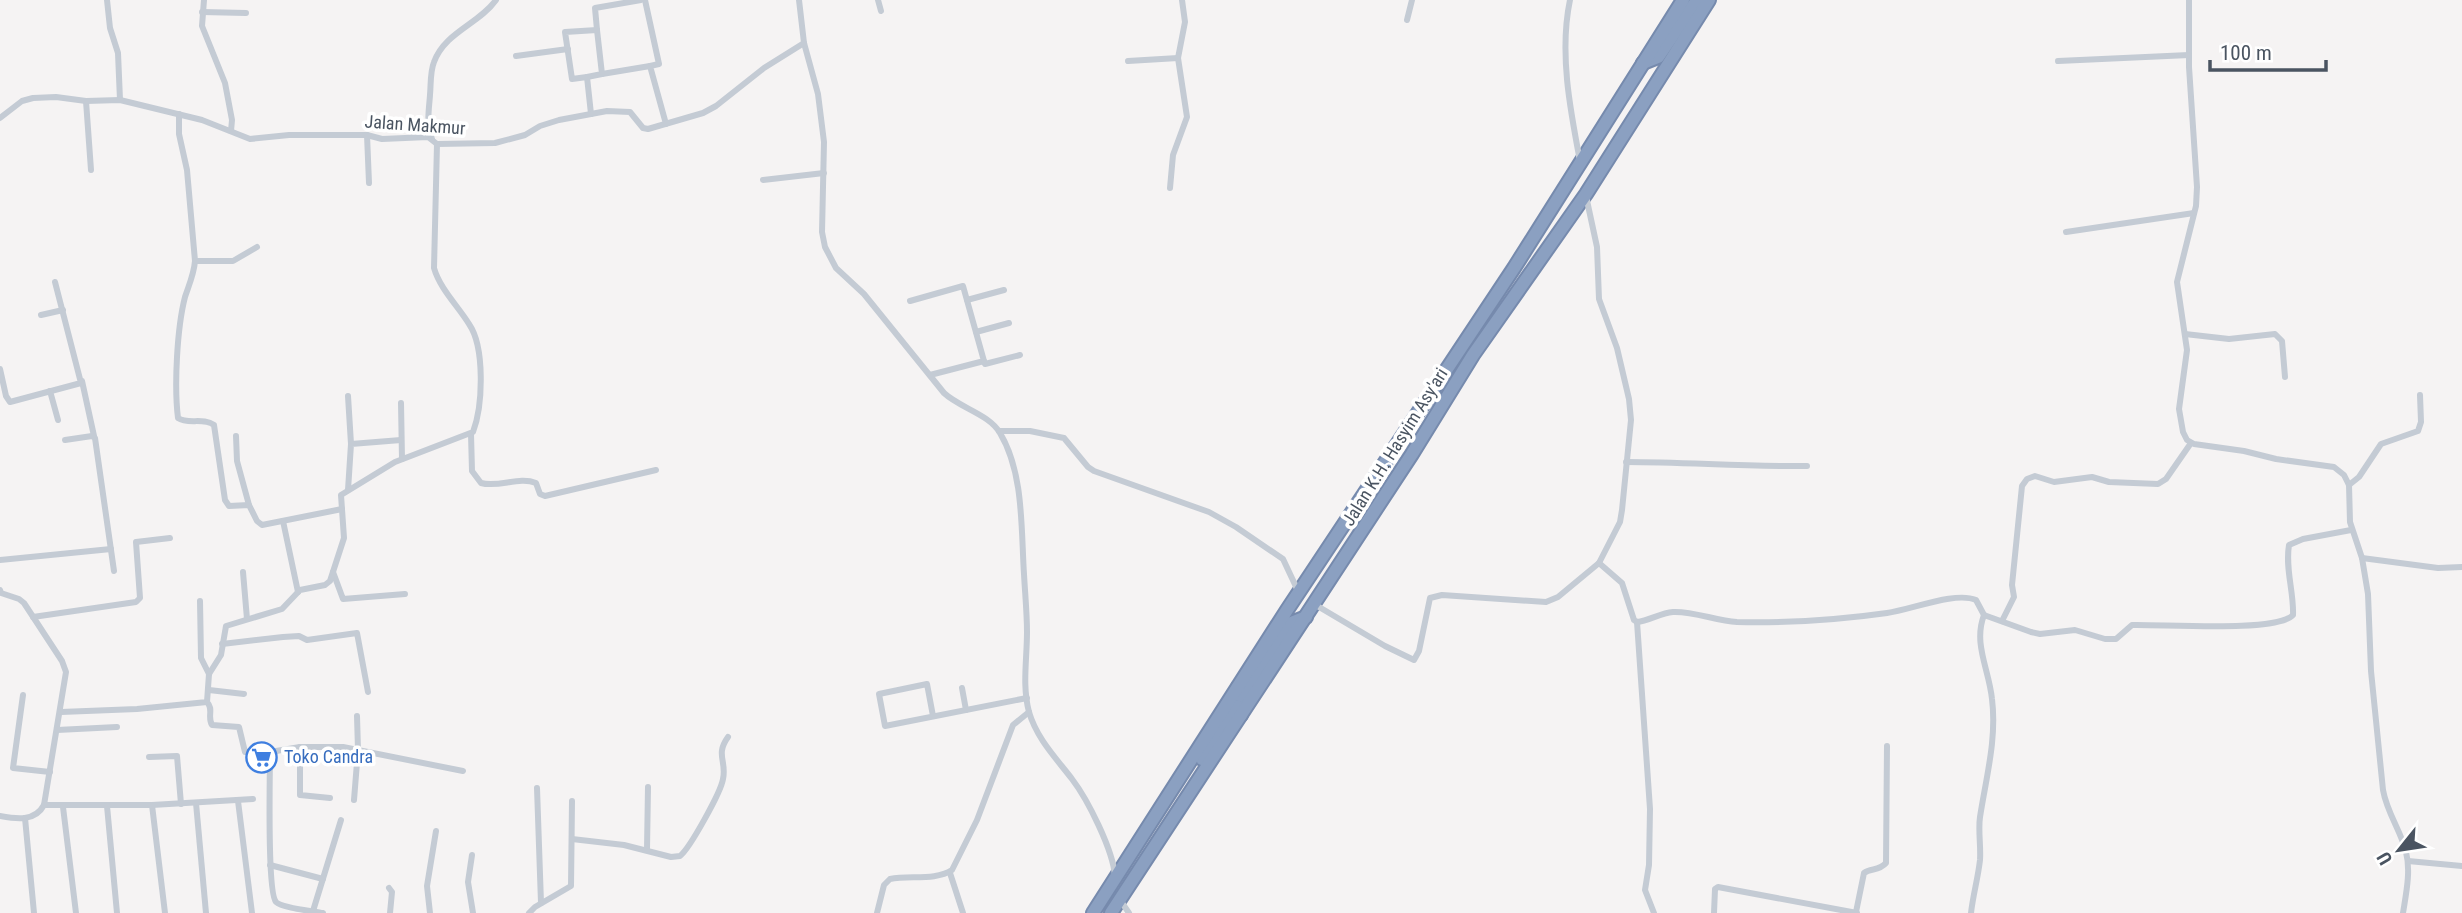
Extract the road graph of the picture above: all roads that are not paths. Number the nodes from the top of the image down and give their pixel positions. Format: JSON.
{"nodes":[{"id":1,"x":107,"y":0,"type":"edge"},
{"id":2,"x":204,"y":0,"type":"edge"},
{"id":3,"x":496,"y":0,"type":"edge"},
{"id":4,"x":643,"y":0,"type":"edge"},
{"id":5,"x":799,"y":0,"type":"edge"},
{"id":6,"x":878,"y":0,"type":"edge"},
{"id":7,"x":1182,"y":0,"type":"edge"},
{"id":8,"x":1412,"y":0,"type":"edge"},
{"id":9,"x":1570,"y":0,"type":"edge"},
{"id":10,"x":1683,"y":0,"type":"edge"},
{"id":11,"x":2189,"y":0,"type":"edge"},
{"id":12,"x":1704,"y":2,"type":"edge"},
{"id":13,"x":881,"y":11,"type":"dead end"},
{"id":14,"x":202,"y":12,"type":"junction"},
{"id":15,"x":246,"y":13,"type":"dead end"},
{"id":16,"x":1407,"y":20,"type":"dead end"},
{"id":17,"x":597,"y":30,"type":"junction"},
{"id":18,"x":804,"y":43,"type":"junction"},
{"id":19,"x":568,"y":49,"type":"junction"},
{"id":20,"x":2189,"y":55,"type":"junction"},
{"id":21,"x":516,"y":56,"type":"dead end"},
{"id":22,"x":1178,"y":58,"type":"junction"},
{"id":23,"x":1129,"y":61,"type":"dead end"},
{"id":24,"x":2058,"y":61,"type":"dead end"},
{"id":25,"x":1643,"y":63,"type":"junction"},
{"id":26,"x":650,"y":66,"type":"junction"},
{"id":27,"x":602,"y":74,"type":"junction"},
{"id":28,"x":587,"y":77,"type":"junction"},
{"id":29,"x":120,"y":100,"type":"junction"},
{"id":30,"x":86,"y":101,"type":"junction"},
{"id":31,"x":179,"y":114,"type":"junction"},
{"id":32,"x":592,"y":114,"type":"junction"},
{"id":33,"x":0,"y":118,"type":"edge"},
{"id":34,"x":666,"y":124,"type":"junction"},
{"id":35,"x":231,"y":131,"type":"junction"},
{"id":36,"x":367,"y":135,"type":"junction"},
{"id":37,"x":435,"y":141,"type":"junction"},
{"id":38,"x":1580,"y":161,"type":"junction"},
{"id":39,"x":91,"y":170,"type":"dead end"},
{"id":40,"x":824,"y":173,"type":"junction"},
{"id":41,"x":763,"y":180,"type":"dead end"},
{"id":42,"x":369,"y":183,"type":"dead end"},
{"id":43,"x":1170,"y":188,"type":"dead end"},
{"id":44,"x":1586,"y":194,"type":"junction"},
{"id":45,"x":2194,"y":213,"type":"junction"},
{"id":46,"x":2066,"y":232,"type":"dead end"},
{"id":47,"x":257,"y":247,"type":"dead end"},
{"id":48,"x":195,"y":261,"type":"junction"},
{"id":49,"x":55,"y":282,"type":"dead end"},
{"id":50,"x":1003,"y":290,"type":"dead end"},
{"id":51,"x":967,"y":300,"type":"junction"},
{"id":52,"x":910,"y":301,"type":"dead end"},
{"id":53,"x":63,"y":310,"type":"junction"},
{"id":54,"x":41,"y":315,"type":"dead end"},
{"id":55,"x":1009,"y":323,"type":"dead end"},
{"id":56,"x":976,"y":331,"type":"junction"},
{"id":57,"x":2185,"y":334,"type":"junction"},
{"id":58,"x":1020,"y":355,"type":"dead end"},
{"id":59,"x":984,"y":361,"type":"junction"},
{"id":60,"x":0,"y":369,"type":"edge"},
{"id":61,"x":930,"y":375,"type":"junction"},
{"id":62,"x":2285,"y":377,"type":"dead end"},
{"id":63,"x":82,"y":381,"type":"junction"},
{"id":64,"x":51,"y":391,"type":"junction"},
{"id":65,"x":2420,"y":395,"type":"dead end"},
{"id":66,"x":348,"y":396,"type":"dead end"},
{"id":67,"x":401,"y":403,"type":"dead end"},
{"id":68,"x":58,"y":419,"type":"dead end"},
{"id":69,"x":999,"y":431,"type":"junction"},
{"id":70,"x":471,"y":434,"type":"junction"},
{"id":71,"x":94,"y":436,"type":"junction"},
{"id":72,"x":236,"y":436,"type":"dead end"},
{"id":73,"x":65,"y":440,"type":"dead end"},
{"id":74,"x":401,"y":440,"type":"junction"},
{"id":75,"x":351,"y":443,"type":"junction"},
{"id":76,"x":2191,"y":443,"type":"junction"},
{"id":77,"x":402,"y":459,"type":"junction"},
{"id":78,"x":1626,"y":462,"type":"junction"},
{"id":79,"x":1807,"y":466,"type":"dead end"},
{"id":80,"x":656,"y":470,"type":"dead end"},
{"id":81,"x":2349,"y":485,"type":"junction"},
{"id":82,"x":348,"y":491,"type":"junction"},
{"id":83,"x":249,"y":505,"type":"junction"},
{"id":84,"x":342,"y":509,"type":"junction"},
{"id":85,"x":284,"y":521,"type":"junction"},
{"id":86,"x":2351,"y":530,"type":"junction"},
{"id":87,"x":170,"y":538,"type":"dead end"},
{"id":88,"x":111,"y":549,"type":"junction"},
{"id":89,"x":2362,"y":558,"type":"junction"},
{"id":90,"x":0,"y":561,"type":"edge"},
{"id":91,"x":1599,"y":563,"type":"junction"},
{"id":92,"x":2462,"y":567,"type":"edge"},
{"id":93,"x":114,"y":571,"type":"dead end"},
{"id":94,"x":243,"y":572,"type":"dead end"},
{"id":95,"x":333,"y":572,"type":"junction"},
{"id":96,"x":0,"y":592,"type":"edge"},
{"id":97,"x":298,"y":592,"type":"junction"},
{"id":98,"x":1299,"y":593,"type":"junction"},
{"id":99,"x":405,"y":594,"type":"dead end"},
{"id":100,"x":200,"y":601,"type":"dead end"},
{"id":101,"x":1314,"y":604,"type":"junction"},
{"id":102,"x":1984,"y":615,"type":"junction"},
{"id":103,"x":33,"y":617,"type":"junction"},
{"id":104,"x":1306,"y":617,"type":"junction"},
{"id":105,"x":247,"y":619,"type":"junction"},
{"id":106,"x":2002,"y":621,"type":"junction"},
{"id":107,"x":1637,"y":622,"type":"junction"},
{"id":108,"x":222,"y":644,"type":"junction"},
{"id":109,"x":209,"y":674,"type":"junction"},
{"id":110,"x":1239,"y":686,"type":"junction"},
{"id":111,"x":962,"y":688,"type":"dead end"},
{"id":112,"x":209,"y":690,"type":"junction"},
{"id":113,"x":368,"y":692,"type":"dead end"},
{"id":114,"x":244,"y":694,"type":"dead end"},
{"id":115,"x":23,"y":695,"type":"dead end"},
{"id":116,"x":1027,"y":698,"type":"junction"},
{"id":117,"x":206,"y":702,"type":"junction"},
{"id":118,"x":966,"y":710,"type":"junction"},
{"id":119,"x":61,"y":712,"type":"junction"},
{"id":120,"x":1029,"y":712,"type":"junction"},
{"id":121,"x":1241,"y":715,"type":"junction"},
{"id":122,"x":357,"y":716,"type":"dead end"},
{"id":123,"x":933,"y":716,"type":"junction"},
{"id":124,"x":117,"y":727,"type":"dead end"},
{"id":125,"x":57,"y":730,"type":"junction"},
{"id":126,"x":729,"y":737,"type":"dead end"},
{"id":127,"x":1887,"y":746,"type":"dead end"},
{"id":128,"x":300,"y":747,"type":"junction"},
{"id":129,"x":358,"y":750,"type":"junction"},
{"id":130,"x":270,"y":752,"type":"junction"},
{"id":131,"x":149,"y":757,"type":"dead end"},
{"id":132,"x":463,"y":771,"type":"dead end"},
{"id":133,"x":50,"y":772,"type":"junction"},
{"id":134,"x":1181,"y":776,"type":"junction"},
{"id":135,"x":648,"y":786,"type":"dead end"},
{"id":136,"x":537,"y":788,"type":"dead end"},
{"id":137,"x":330,"y":798,"type":"dead end"},
{"id":138,"x":253,"y":799,"type":"dead end"},
{"id":139,"x":354,"y":800,"type":"dead end"},
{"id":140,"x":238,"y":801,"type":"junction"},
{"id":141,"x":572,"y":801,"type":"dead end"},
{"id":142,"x":196,"y":803,"type":"junction"},
{"id":143,"x":181,"y":804,"type":"junction"},
{"id":144,"x":44,"y":805,"type":"junction"},
{"id":145,"x":152,"y":805,"type":"junction"},
{"id":146,"x":107,"y":806,"type":"junction"},
{"id":147,"x":64,"y":807,"type":"junction"},
{"id":148,"x":0,"y":816,"type":"edge"},
{"id":149,"x":26,"y":818,"type":"junction"},
{"id":150,"x":341,"y":820,"type":"dead end"},
{"id":151,"x":436,"y":831,"type":"dead end"},
{"id":152,"x":572,"y":839,"type":"junction"},
{"id":153,"x":647,"y":849,"type":"junction"},
{"id":154,"x":472,"y":855,"type":"dead end"},
{"id":155,"x":2408,"y":861,"type":"junction"},
{"id":156,"x":270,"y":865,"type":"junction"},
{"id":157,"x":2462,"y":866,"type":"edge"},
{"id":158,"x":950,"y":873,"type":"junction"},
{"id":159,"x":1115,"y":878,"type":"junction"},
{"id":160,"x":323,"y":879,"type":"junction"},
{"id":161,"x":390,"y":888,"type":"dead end"},
{"id":162,"x":1120,"y":900,"type":"junction"},
{"id":163,"x":541,"y":903,"type":"junction"},
{"id":164,"x":313,"y":911,"type":"junction"},
{"id":165,"x":34,"y":913,"type":"edge"},
{"id":166,"x":76,"y":913,"type":"edge"},
{"id":167,"x":117,"y":913,"type":"edge"},
{"id":168,"x":165,"y":913,"type":"edge"},
{"id":169,"x":206,"y":913,"type":"edge"},
{"id":170,"x":251,"y":913,"type":"edge"},
{"id":171,"x":323,"y":913,"type":"edge"},
{"id":172,"x":390,"y":913,"type":"edge"},
{"id":173,"x":430,"y":913,"type":"edge"},
{"id":174,"x":473,"y":913,"type":"edge"},
{"id":175,"x":529,"y":913,"type":"edge"},
{"id":176,"x":877,"y":913,"type":"edge"},
{"id":177,"x":963,"y":913,"type":"edge"},
{"id":178,"x":1093,"y":913,"type":"edge"},
{"id":179,"x":1111,"y":913,"type":"edge"},
{"id":180,"x":1129,"y":913,"type":"edge"},
{"id":181,"x":1654,"y":913,"type":"edge"},
{"id":182,"x":1714,"y":913,"type":"edge"},
{"id":183,"x":1857,"y":913,"type":"edge"},
{"id":184,"x":1971,"y":913,"type":"edge"},
{"id":185,"x":2403,"y":913,"type":"edge"}],
"edges":[{"from":1,"to":29,"type":"street"},
{"from":2,"to":14,"type":"street"},
{"from":3,"to":37,"type":"street"},
{"from":4,"to":17,"type":"street"},
{"from":4,"to":26,"type":"street"},
{"from":5,"to":18,"type":"street"},
{"from":6,"to":13,"type":"street"},
{"from":7,"to":22,"type":"street"},
{"from":8,"to":16,"type":"street"},
{"from":9,"to":38,"type":"street"},
{"from":10,"to":25,"type":"highway","name":"Jalan K.H. Hasyim Asy'ari"},
{"from":11,"to":20,"type":"street"},
{"from":12,"to":25,"type":"highway"},
{"from":12,"to":44,"type":"highway","name":"Jalan K.H. Hasyim Asy'ari"},
{"from":14,"to":15,"type":"street"},
{"from":14,"to":35,"type":"street"},
{"from":17,"to":19,"type":"street"},
{"from":17,"to":27,"type":"street"},
{"from":18,"to":34,"type":"street","name":"Jalan Makmur"},
{"from":18,"to":40,"type":"street"},
{"from":19,"to":21,"type":"street"},
{"from":19,"to":28,"type":"street"},
{"from":20,"to":24,"type":"street"},
{"from":20,"to":45,"type":"street"},
{"from":22,"to":23,"type":"street"},
{"from":22,"to":43,"type":"street"},
{"from":25,"to":38,"type":"highway","name":"Jalan K.H. Hasyim Asy'ari"},
{"from":26,"to":27,"type":"street"},
{"from":26,"to":34,"type":"street"},
{"from":27,"to":28,"type":"street"},
{"from":28,"to":32,"type":"street"},
{"from":29,"to":30,"type":"street","name":"Jalan Makmur"},
{"from":29,"to":31,"type":"street","name":"Jalan Makmur"},
{"from":30,"to":33,"type":"street","name":"Jalan Makmur"},
{"from":30,"to":39,"type":"street"},
{"from":31,"to":35,"type":"street","name":"Jalan Makmur"},
{"from":31,"to":48,"type":"street"},
{"from":32,"to":34,"type":"street","name":"Jalan Makmur"},
{"from":32,"to":37,"type":"street","name":"Jalan Makmur"},
{"from":35,"to":36,"type":"street","name":"Jalan Makmur"},
{"from":36,"to":37,"type":"street","name":"Jalan Makmur"},
{"from":36,"to":42,"type":"street"},
{"from":37,"to":70,"type":"street"},
{"from":38,"to":98,"type":"highway","name":"Jalan K.H. Hasyim Asy'ari"},
{"from":40,"to":41,"type":"street"},
{"from":40,"to":61,"type":"street"},
{"from":44,"to":78,"type":"street"},
{"from":44,"to":101,"type":"highway","name":"Jalan K.H. Hasyim Asy'ari"},
{"from":45,"to":46,"type":"street"},
{"from":45,"to":57,"type":"street"},
{"from":47,"to":48,"type":"street"},
{"from":48,"to":83,"type":"street"},
{"from":49,"to":53,"type":"street"},
{"from":50,"to":51,"type":"street"},
{"from":51,"to":52,"type":"street"},
{"from":51,"to":56,"type":"street"},
{"from":53,"to":54,"type":"street"},
{"from":53,"to":63,"type":"street"},
{"from":55,"to":56,"type":"street"},
{"from":56,"to":59,"type":"street"},
{"from":57,"to":62,"type":"street"},
{"from":57,"to":76,"type":"street"},
{"from":58,"to":59,"type":"street"},
{"from":59,"to":61,"type":"street"},
{"from":60,"to":64,"type":"street"},
{"from":61,"to":69,"type":"street"},
{"from":63,"to":64,"type":"street"},
{"from":63,"to":71,"type":"street"},
{"from":64,"to":68,"type":"street"},
{"from":65,"to":81,"type":"street"},
{"from":66,"to":75,"type":"street"},
{"from":67,"to":74,"type":"street"},
{"from":69,"to":98,"type":"street"},
{"from":69,"to":116,"type":"street"},
{"from":70,"to":77,"type":"street"},
{"from":70,"to":80,"type":"street"},
{"from":71,"to":73,"type":"street"},
{"from":71,"to":88,"type":"street"},
{"from":72,"to":83,"type":"street"},
{"from":74,"to":75,"type":"street"},
{"from":74,"to":77,"type":"street"},
{"from":75,"to":82,"type":"street"},
{"from":76,"to":81,"type":"street"},
{"from":76,"to":106,"type":"street"},
{"from":77,"to":82,"type":"street"},
{"from":78,"to":79,"type":"street"},
{"from":78,"to":91,"type":"street"},
{"from":81,"to":86,"type":"street"},
{"from":82,"to":84,"type":"street"},
{"from":83,"to":85,"type":"street"},
{"from":84,"to":85,"type":"street"},
{"from":84,"to":95,"type":"street"},
{"from":85,"to":97,"type":"street"},
{"from":86,"to":89,"type":"street"},
{"from":86,"to":106,"type":"street"},
{"from":87,"to":103,"type":"street"},
{"from":88,"to":90,"type":"street"},
{"from":88,"to":93,"type":"street"},
{"from":89,"to":92,"type":"street"},
{"from":89,"to":155,"type":"street"},
{"from":91,"to":101,"type":"street"},
{"from":91,"to":107,"type":"street"},
{"from":94,"to":105,"type":"street"},
{"from":95,"to":97,"type":"street"},
{"from":95,"to":99,"type":"street"},
{"from":96,"to":103,"type":"street"},
{"from":97,"to":105,"type":"street"},
{"from":98,"to":110,"type":"highway","name":"Jalan K.H. Hasyim Asy'ari"},
{"from":100,"to":109,"type":"street"},
{"from":101,"to":104,"type":"highway","name":"Jalan K.H. Hasyim Asy'ari"},
{"from":102,"to":106,"type":"street"},
{"from":102,"to":107,"type":"street"},
{"from":102,"to":184,"type":"street"},
{"from":103,"to":119,"type":"street"},
{"from":104,"to":110,"type":"highway"},
{"from":104,"to":121,"type":"highway","name":"Jalan K.H. Hasyim Asy'ari"},
{"from":105,"to":108,"type":"street"},
{"from":107,"to":181,"type":"street"},
{"from":108,"to":109,"type":"street"},
{"from":108,"to":113,"type":"street"},
{"from":109,"to":112,"type":"street"},
{"from":110,"to":134,"type":"highway","name":"Jalan K.H. Hasyim Asy'ari"},
{"from":111,"to":118,"type":"street"},
{"from":112,"to":114,"type":"street"},
{"from":112,"to":117,"type":"street"},
{"from":115,"to":133,"type":"street"},
{"from":116,"to":118,"type":"street"},
{"from":116,"to":120,"type":"street"},
{"from":117,"to":119,"type":"street"},
{"from":117,"to":130,"type":"street"},
{"from":118,"to":123,"type":"street"},
{"from":119,"to":125,"type":"street"},
{"from":120,"to":158,"type":"street"},
{"from":120,"to":159,"type":"street"},
{"from":121,"to":134,"type":"highway"},
{"from":121,"to":162,"type":"highway","name":"Jalan K.H. Hasyim Asy'ari"},
{"from":122,"to":129,"type":"street"},
{"from":123,"to":123,"type":"street"},
{"from":124,"to":125,"type":"street"},
{"from":125,"to":133,"type":"street"},
{"from":126,"to":153,"type":"street"},
{"from":127,"to":183,"type":"street"},
{"from":128,"to":129,"type":"street"},
{"from":128,"to":130,"type":"street"},
{"from":128,"to":137,"type":"street"},
{"from":129,"to":132,"type":"street"},
{"from":129,"to":139,"type":"street"},
{"from":130,"to":156,"type":"street"},
{"from":131,"to":143,"type":"street"},
{"from":133,"to":144,"type":"street"},
{"from":134,"to":159,"type":"highway","name":"Jalan K.H. Hasyim Asy'ari"},
{"from":135,"to":153,"type":"street"},
{"from":136,"to":163,"type":"street"},
{"from":138,"to":140,"type":"street"},
{"from":140,"to":142,"type":"street"},
{"from":140,"to":170,"type":"street"},
{"from":141,"to":152,"type":"street"},
{"from":142,"to":143,"type":"street"},
{"from":142,"to":169,"type":"street"},
{"from":143,"to":145,"type":"street"},
{"from":144,"to":147,"type":"street"},
{"from":144,"to":149,"type":"street"},
{"from":145,"to":146,"type":"street"},
{"from":145,"to":168,"type":"street"},
{"from":146,"to":147,"type":"street"},
{"from":146,"to":167,"type":"street"},
{"from":147,"to":166,"type":"street"},
{"from":148,"to":149,"type":"street"},
{"from":149,"to":165,"type":"street"},
{"from":150,"to":160,"type":"street"},
{"from":151,"to":173,"type":"street"},
{"from":152,"to":153,"type":"street"},
{"from":152,"to":163,"type":"street"},
{"from":154,"to":174,"type":"street"},
{"from":155,"to":157,"type":"street"},
{"from":155,"to":185,"type":"street"},
{"from":156,"to":160,"type":"street"},
{"from":156,"to":164,"type":"street"},
{"from":158,"to":176,"type":"street"},
{"from":158,"to":177,"type":"street"},
{"from":159,"to":178,"type":"highway","name":"Jalan K.H. Hasyim Asy'ari"},
{"from":160,"to":164,"type":"street"},
{"from":161,"to":172,"type":"street"},
{"from":162,"to":179,"type":"highway","name":"Jalan K.H. Hasyim Asy'ari"},
{"from":162,"to":180,"type":"street"},
{"from":163,"to":175,"type":"street"},
{"from":164,"to":171,"type":"street"},
{"from":182,"to":183,"type":"street"}]}
